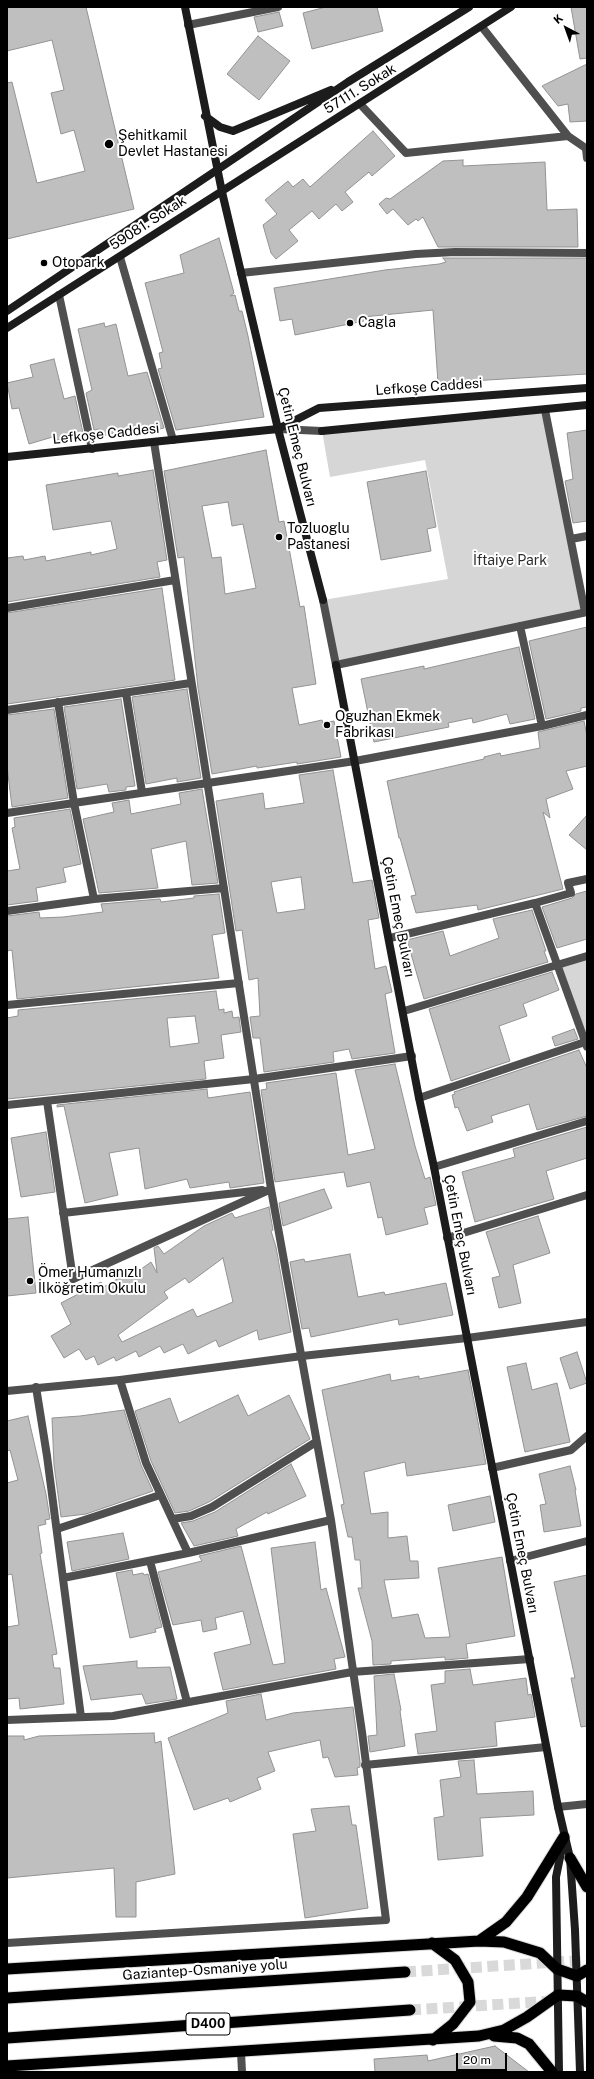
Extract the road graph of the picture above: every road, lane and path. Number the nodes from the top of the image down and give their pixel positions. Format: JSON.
{"nodes":[{"id":1,"x":185,"y":7,"type":"edge"},
{"id":2,"x":278,"y":7,"type":"edge"},
{"id":3,"x":469,"y":7,"type":"edge"},
{"id":4,"x":511,"y":7,"type":"edge"},
{"id":5,"x":188,"y":25,"type":"junction"},
{"id":6,"x":482,"y":27,"type":"junction"},
{"id":7,"x":348,"y":82,"type":"junction"},
{"id":8,"x":360,"y":104,"type":"junction"},
{"id":9,"x":205,"y":116,"type":"junction"},
{"id":10,"x":568,"y":136,"type":"junction"},
{"id":11,"x":586,"y":149,"type":"edge"},
{"id":12,"x":587,"y":158,"type":"edge"},
{"id":13,"x":217,"y":171,"type":"junction"},
{"id":14,"x":222,"y":192,"type":"junction"},
{"id":15,"x":587,"y":253,"type":"edge"},
{"id":16,"x":120,"y":257,"type":"junction"},
{"id":17,"x":241,"y":273,"type":"junction"},
{"id":18,"x":59,"y":295,"type":"junction"},
{"id":19,"x":7,"y":311,"type":"edge"},
{"id":20,"x":7,"y":328,"type":"edge"},
{"id":21,"x":587,"y":388,"type":"edge"},
{"id":22,"x":587,"y":406,"type":"edge"},
{"id":23,"x":545,"y":410,"type":"junction"},
{"id":24,"x":278,"y":429,"type":"junction"},
{"id":25,"x":322,"y":431,"type":"joint"},
{"id":26,"x":173,"y":440,"type":"junction"},
{"id":27,"x":154,"y":442,"type":"junction"},
{"id":28,"x":92,"y":449,"type":"junction"},
{"id":29,"x":7,"y":457,"type":"edge"},
{"id":30,"x":587,"y":536,"type":"edge"},
{"id":31,"x":571,"y":539,"type":"junction"},
{"id":32,"x":175,"y":580,"type":"junction"},
{"id":33,"x":323,"y":600,"type":"joint"},
{"id":34,"x":7,"y":608,"type":"edge"},
{"id":35,"x":586,"y":612,"type":"edge"},
{"id":36,"x":520,"y":626,"type":"junction"},
{"id":37,"x":336,"y":665,"type":"junction"},
{"id":38,"x":191,"y":683,"type":"junction"},
{"id":39,"x":126,"y":692,"type":"junction"},
{"id":40,"x":58,"y":702,"type":"junction"},
{"id":41,"x":7,"y":710,"type":"edge"},
{"id":42,"x":587,"y":715,"type":"edge"},
{"id":43,"x":542,"y":726,"type":"junction"},
{"id":44,"x":355,"y":761,"type":"junction"},
{"id":45,"x":207,"y":782,"type":"junction"},
{"id":46,"x":142,"y":792,"type":"junction"},
{"id":47,"x":74,"y":803,"type":"junction"},
{"id":48,"x":7,"y":813,"type":"edge"},
{"id":49,"x":587,"y":879,"type":"edge"},
{"id":50,"x":224,"y":888,"type":"junction"},
{"id":51,"x":94,"y":899,"type":"junction"},
{"id":52,"x":535,"y":903,"type":"junction"},
{"id":53,"x":7,"y":911,"type":"edge"},
{"id":54,"x":390,"y":938,"type":"junction"},
{"id":55,"x":587,"y":956,"type":"edge"},
{"id":56,"x":558,"y":964,"type":"junction"},
{"id":57,"x":239,"y":983,"type":"junction"},
{"id":58,"x":7,"y":1005,"type":"edge"},
{"id":59,"x":404,"y":1011,"type":"junction"},
{"id":60,"x":586,"y":1044,"type":"edge"},
{"id":61,"x":412,"y":1056,"type":"junction"},
{"id":62,"x":254,"y":1079,"type":"junction"},
{"id":63,"x":419,"y":1098,"type":"junction"},
{"id":64,"x":47,"y":1101,"type":"junction"},
{"id":65,"x":7,"y":1105,"type":"edge"},
{"id":66,"x":587,"y":1121,"type":"edge"},
{"id":67,"x":434,"y":1167,"type":"junction"},
{"id":68,"x":271,"y":1189,"type":"junction"},
{"id":69,"x":587,"y":1195,"type":"edge"},
{"id":70,"x":63,"y":1213,"type":"junction"},
{"id":71,"x":447,"y":1238,"type":"junction"},
{"id":72,"x":587,"y":1322,"type":"edge"},
{"id":73,"x":467,"y":1338,"type":"junction"},
{"id":74,"x":302,"y":1356,"type":"junction"},
{"id":75,"x":120,"y":1380,"type":"junction"},
{"id":76,"x":36,"y":1388,"type":"junction"},
{"id":77,"x":7,"y":1391,"type":"edge"},
{"id":78,"x":587,"y":1436,"type":"edge"},
{"id":79,"x":316,"y":1442,"type":"junction"},
{"id":80,"x":492,"y":1468,"type":"junction"},
{"id":81,"x":160,"y":1495,"type":"junction"},
{"id":82,"x":173,"y":1519,"type":"junction"},
{"id":83,"x":331,"y":1520,"type":"junction"},
{"id":84,"x":57,"y":1529,"type":"junction"},
{"id":85,"x":587,"y":1541,"type":"edge"},
{"id":86,"x":188,"y":1553,"type":"junction"},
{"id":87,"x":510,"y":1560,"type":"junction"},
{"id":88,"x":150,"y":1561,"type":"junction"},
{"id":89,"x":63,"y":1578,"type":"junction"},
{"id":90,"x":530,"y":1659,"type":"junction"},
{"id":91,"x":352,"y":1672,"type":"junction"},
{"id":92,"x":186,"y":1702,"type":"junction"},
{"id":93,"x":81,"y":1717,"type":"junction"},
{"id":94,"x":7,"y":1720,"type":"edge"},
{"id":95,"x":546,"y":1747,"type":"junction"},
{"id":96,"x":365,"y":1765,"type":"junction"},
{"id":97,"x":587,"y":1804,"type":"edge"},
{"id":98,"x":558,"y":1807,"type":"junction"},
{"id":99,"x":564,"y":1836,"type":"junction"},
{"id":100,"x":570,"y":1858,"type":"junction"},
{"id":101,"x":587,"y":1887,"type":"edge"},
{"id":102,"x":479,"y":1941,"type":"junction"},
{"id":103,"x":7,"y":1943,"type":"edge"},
{"id":104,"x":432,"y":1943,"type":"junction"},
{"id":105,"x":7,"y":1969,"type":"edge"},
{"id":106,"x":557,"y":1969,"type":"junction"},
{"id":107,"x":587,"y":1970,"type":"edge"},
{"id":108,"x":405,"y":1972,"type":"tunnel mouth"},
{"id":109,"x":577,"y":1976,"type":"junction"},
{"id":110,"x":558,"y":1995,"type":"junction"},
{"id":111,"x":577,"y":1996,"type":"junction"},
{"id":112,"x":7,"y":1998,"type":"edge"},
{"id":113,"x":587,"y":2002,"type":"edge"},
{"id":114,"x":410,"y":2010,"type":"tunnel mouth"},
{"id":115,"x":479,"y":2036,"type":"junction"},
{"id":116,"x":7,"y":2038,"type":"edge"},
{"id":117,"x":432,"y":2040,"type":"junction"},
{"id":118,"x":241,"y":2052,"type":"junction"},
{"id":119,"x":7,"y":2066,"type":"edge"},
{"id":120,"x":242,"y":2072,"type":"edge"},
{"id":121,"x":552,"y":2072,"type":"edge"},
{"id":122,"x":559,"y":2072,"type":"edge"},
{"id":123,"x":580,"y":2072,"type":"edge"}],
"edges":[{"from":1,"to":5,"type":"main road","name":"Çetin Emeç Bulvarı"},
{"from":2,"to":5,"type":"street"},
{"from":3,"to":7,"type":"main road"},
{"from":4,"to":6,"type":"main road","name":"57111. Sokak"},
{"from":5,"to":9,"type":"main road","name":"Çetin Emeç Bulvarı"},
{"from":6,"to":8,"type":"main road","name":"57111. Sokak"},
{"from":6,"to":10,"type":"street"},
{"from":7,"to":9,"type":"main road"},
{"from":7,"to":13,"type":"main road","name":"59081. Sokak"},
{"from":8,"to":10,"type":"street"},
{"from":8,"to":14,"type":"main road","name":"57111. Sokak"},
{"from":9,"to":13,"type":"main road","name":"Çetin Emeç Bulvarı"},
{"from":10,"to":11,"type":"street"},
{"from":11,"to":12,"type":"street"},
{"from":13,"to":14,"type":"main road","name":"Çetin Emeç Bulvarı"},
{"from":13,"to":19,"type":"main road","name":"59081. Sokak"},
{"from":14,"to":16,"type":"main road","name":"59081. Sokak"},
{"from":14,"to":17,"type":"main road","name":"Çetin Emeç Bulvarı"},
{"from":15,"to":17,"type":"street"},
{"from":16,"to":18,"type":"main road","name":"59081. Sokak"},
{"from":16,"to":26,"type":"street"},
{"from":17,"to":24,"type":"main road","name":"Çetin Emeç Bulvarı"},
{"from":18,"to":20,"type":"main road","name":"59081. Sokak"},
{"from":18,"to":28,"type":"street"},
{"from":21,"to":24,"type":"main road","name":"Lefkoşe Caddesi"},
{"from":22,"to":23,"type":"main road","name":"Lefkoşe Caddesi"},
{"from":23,"to":25,"type":"main road","name":"Lefkoşe Caddesi"},
{"from":23,"to":31,"type":"street"},
{"from":24,"to":25,"type":"street","name":"Lefkoşe Caddesi"},
{"from":24,"to":26,"type":"main road","name":"Lefkoşe Caddesi"},
{"from":24,"to":33,"type":"main road","name":"Çetin Emeç Bulvarı"},
{"from":26,"to":27,"type":"main road","name":"Lefkoşe Caddesi"},
{"from":27,"to":28,"type":"main road","name":"Lefkoşe Caddesi"},
{"from":27,"to":32,"type":"street"},
{"from":28,"to":29,"type":"main road","name":"Lefkoşe Caddesi"},
{"from":30,"to":31,"type":"street"},
{"from":31,"to":35,"type":"street"},
{"from":32,"to":34,"type":"street"},
{"from":32,"to":38,"type":"street"},
{"from":33,"to":37,"type":"street","name":"Çetin Emeç Bulvarı"},
{"from":35,"to":36,"type":"street"},
{"from":36,"to":37,"type":"street"},
{"from":36,"to":43,"type":"street"},
{"from":37,"to":44,"type":"main road","name":"Çetin Emeç Bulvarı"},
{"from":38,"to":39,"type":"street"},
{"from":38,"to":45,"type":"street"},
{"from":39,"to":40,"type":"street"},
{"from":39,"to":46,"type":"street"},
{"from":40,"to":41,"type":"street"},
{"from":40,"to":47,"type":"street"},
{"from":42,"to":43,"type":"street"},
{"from":43,"to":44,"type":"street"},
{"from":44,"to":45,"type":"street"},
{"from":44,"to":54,"type":"main road","name":"Çetin Emeç Bulvarı"},
{"from":45,"to":46,"type":"street"},
{"from":45,"to":50,"type":"street"},
{"from":46,"to":47,"type":"street"},
{"from":47,"to":48,"type":"street"},
{"from":47,"to":51,"type":"street"},
{"from":49,"to":52,"type":"street"},
{"from":50,"to":51,"type":"street"},
{"from":50,"to":57,"type":"street"},
{"from":51,"to":53,"type":"street"},
{"from":52,"to":54,"type":"street"},
{"from":52,"to":56,"type":"street"},
{"from":54,"to":59,"type":"main road","name":"Çetin Emeç Bulvarı"},
{"from":55,"to":56,"type":"street"},
{"from":56,"to":59,"type":"street"},
{"from":56,"to":60,"type":"street"},
{"from":57,"to":58,"type":"street"},
{"from":57,"to":62,"type":"street"},
{"from":59,"to":61,"type":"main road","name":"Çetin Emeç Bulvarı"},
{"from":60,"to":63,"type":"street"},
{"from":61,"to":62,"type":"street"},
{"from":61,"to":63,"type":"main road","name":"Çetin Emeç Bulvarı"},
{"from":62,"to":64,"type":"street"},
{"from":62,"to":68,"type":"street"},
{"from":63,"to":67,"type":"main road","name":"Çetin Emeç Bulvarı"},
{"from":64,"to":65,"type":"street"},
{"from":64,"to":70,"type":"street"},
{"from":66,"to":67,"type":"street"},
{"from":67,"to":71,"type":"main road","name":"Çetin Emeç Bulvarı"},
{"from":68,"to":70,"type":"street"},
{"from":68,"to":70,"type":"street"},
{"from":68,"to":74,"type":"street"},
{"from":69,"to":71,"type":"street"},
{"from":71,"to":73,"type":"main road","name":"Çetin Emeç Bulvarı"},
{"from":72,"to":73,"type":"street"},
{"from":73,"to":74,"type":"street"},
{"from":73,"to":80,"type":"main road","name":"Çetin Emeç Bulvarı"},
{"from":74,"to":75,"type":"street"},
{"from":74,"to":79,"type":"street"},
{"from":75,"to":76,"type":"street"},
{"from":75,"to":81,"type":"street"},
{"from":76,"to":77,"type":"street"},
{"from":76,"to":84,"type":"street"},
{"from":78,"to":80,"type":"street"},
{"from":79,"to":82,"type":"street"},
{"from":79,"to":83,"type":"street"},
{"from":80,"to":87,"type":"main road","name":"Çetin Emeç Bulvarı"},
{"from":81,"to":82,"type":"street"},
{"from":81,"to":84,"type":"street"},
{"from":82,"to":86,"type":"street"},
{"from":83,"to":86,"type":"street"},
{"from":83,"to":91,"type":"street"},
{"from":84,"to":89,"type":"street"},
{"from":85,"to":87,"type":"street"},
{"from":86,"to":88,"type":"street"},
{"from":87,"to":90,"type":"main road","name":"Çetin Emeç Bulvarı"},
{"from":88,"to":89,"type":"street"},
{"from":88,"to":92,"type":"street"},
{"from":89,"to":93,"type":"street"},
{"from":90,"to":91,"type":"street"},
{"from":90,"to":95,"type":"main road","name":"Çetin Emeç Bulvarı"},
{"from":91,"to":92,"type":"street"},
{"from":91,"to":96,"type":"street"},
{"from":92,"to":93,"type":"street"},
{"from":93,"to":94,"type":"street"},
{"from":95,"to":96,"type":"street"},
{"from":95,"to":98,"type":"main road","name":"Çetin Emeç Bulvarı"},
{"from":96,"to":103,"type":"street"},
{"from":97,"to":98,"type":"street"},
{"from":98,"to":99,"type":"main road","name":"Çetin Emeç Bulvarı"},
{"from":99,"to":100,"type":"main road","name":"Çetin Emeç Bulvarı"},
{"from":99,"to":102,"type":"highway"},
{"from":99,"to":106,"type":"main road"},
{"from":100,"to":101,"type":"highway"},
{"from":100,"to":109,"type":"main road","name":"Çetin Emeç Bulvarı"},
{"from":102,"to":104,"type":"highway"},
{"from":102,"to":106,"type":"highway"},
{"from":104,"to":105,"type":"highway"},
{"from":104,"to":117,"type":"highway"},
{"from":106,"to":109,"type":"highway"},
{"from":106,"to":110,"type":"main road"},
{"from":107,"to":109,"type":"highway"},
{"from":108,"to":112,"type":"highway","name":"Gaziantep-Osmaniye yolu"},
{"from":109,"to":111,"type":"main road","name":"Çetin Emeç Bulvarı"},
{"from":110,"to":111,"type":"highway"},
{"from":110,"to":115,"type":"highway"},
{"from":110,"to":122,"type":"main road"},
{"from":111,"to":113,"type":"highway"},
{"from":111,"to":123,"type":"main road","name":"Çetin Emeç Bulvarı"},
{"from":114,"to":116,"type":"highway","number":"D400"},
{"from":115,"to":117,"type":"highway"},
{"from":115,"to":121,"type":"highway"},
{"from":117,"to":118,"type":"highway"},
{"from":118,"to":119,"type":"highway"},
{"from":118,"to":120,"type":"street"}]}
